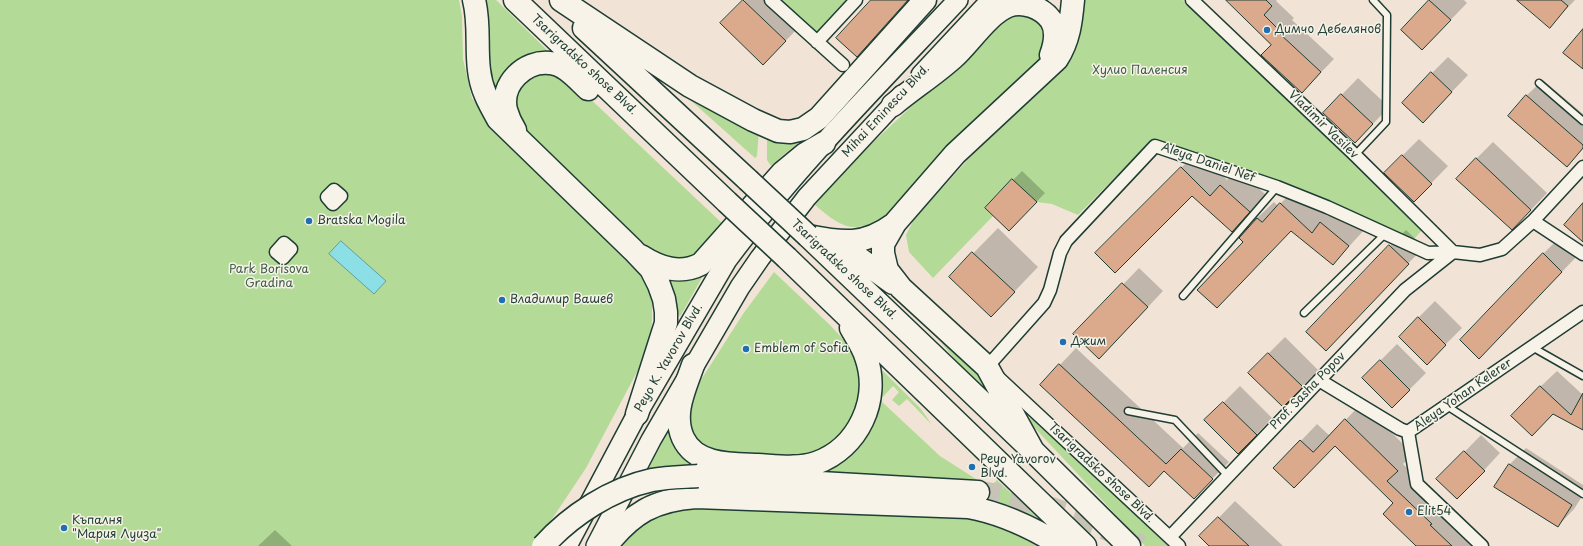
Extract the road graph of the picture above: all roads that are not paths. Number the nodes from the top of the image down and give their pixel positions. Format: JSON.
{"nodes":[{"id":1,"x":474,"y":0,"type":"edge"},
{"id":2,"x":515,"y":0,"type":"edge"},
{"id":3,"x":554,"y":0,"type":"edge"},
{"id":4,"x":561,"y":0,"type":"edge"},
{"id":5,"x":771,"y":0,"type":"edge"},
{"id":6,"x":856,"y":0,"type":"edge"},
{"id":7,"x":925,"y":0,"type":"edge"},
{"id":8,"x":958,"y":0,"type":"edge"},
{"id":9,"x":991,"y":0,"type":"edge"},
{"id":10,"x":1073,"y":0,"type":"edge"},
{"id":11,"x":1192,"y":0,"type":"edge"},
{"id":12,"x":1373,"y":0,"type":"edge"},
{"id":13,"x":817,"y":42,"type":"junction"},
{"id":14,"x":843,"y":65,"type":"dead end"},
{"id":15,"x":1037,"y":78,"type":"junction"},
{"id":16,"x":1539,"y":83,"type":"dead end"},
{"id":17,"x":892,"y":105,"type":"junction"},
{"id":18,"x":1583,"y":121,"type":"edge"},
{"id":19,"x":648,"y":126,"type":"junction"},
{"id":20,"x":824,"y":142,"type":"junction"},
{"id":21,"x":528,"y":149,"type":"junction"},
{"id":22,"x":1355,"y":155,"type":"junction"},
{"id":23,"x":1583,"y":166,"type":"edge"},
{"id":24,"x":791,"y":182,"type":"joint"},
{"id":25,"x":1277,"y":187,"type":"junction"},
{"id":26,"x":1533,"y":221,"type":"junction"},
{"id":27,"x":895,"y":223,"type":"junction"},
{"id":28,"x":784,"y":225,"type":"joint"},
{"id":29,"x":1386,"y":233,"type":"junction"},
{"id":30,"x":808,"y":236,"type":"junction"},
{"id":31,"x":835,"y":241,"type":"junction"},
{"id":32,"x":633,"y":250,"type":"junction"},
{"id":33,"x":1453,"y":252,"type":"junction"},
{"id":34,"x":1583,"y":254,"type":"edge"},
{"id":35,"x":901,"y":288,"type":"junction"},
{"id":36,"x":1183,"y":296,"type":"dead end"},
{"id":37,"x":842,"y":311,"type":"junction"},
{"id":38,"x":1583,"y":312,"type":"edge"},
{"id":39,"x":1304,"y":313,"type":"dead end"},
{"id":40,"x":1532,"y":347,"type":"junction"},
{"id":41,"x":693,"y":365,"type":"junction"},
{"id":42,"x":987,"y":367,"type":"junction"},
{"id":43,"x":1583,"y":376,"type":"edge"},
{"id":44,"x":1319,"y":380,"type":"junction"},
{"id":45,"x":1447,"y":406,"type":"junction"},
{"id":46,"x":1128,"y":411,"type":"dead end"},
{"id":47,"x":637,"y":414,"type":"junction"},
{"id":48,"x":1408,"y":432,"type":"junction"},
{"id":49,"x":1033,"y":451,"type":"junction"},
{"id":50,"x":1228,"y":476,"type":"junction"},
{"id":51,"x":978,"y":492,"type":"tunnel mouth"},
{"id":52,"x":1583,"y":494,"type":"edge"},
{"id":53,"x":1170,"y":537,"type":"junction"},
{"id":54,"x":543,"y":546,"type":"edge"},
{"id":55,"x":567,"y":546,"type":"edge"},
{"id":56,"x":596,"y":546,"type":"edge"},
{"id":57,"x":606,"y":546,"type":"edge"},
{"id":58,"x":1062,"y":546,"type":"edge"},
{"id":59,"x":1085,"y":546,"type":"edge"},
{"id":60,"x":1128,"y":546,"type":"edge"},
{"id":61,"x":1179,"y":546,"type":"edge"},
{"id":62,"x":1482,"y":546,"type":"edge"}],
"edges":[{"from":1,"to":21,"type":"highway"},
{"from":2,"to":19,"type":"highway","name":"Tsarigradsko shose Blvd."},
{"from":3,"to":30,"type":"highway","name":"Tsarigradsko shose Blvd.","bridge":true},
{"from":4,"to":7,"type":"highway"},
{"from":5,"to":13,"type":"street"},
{"from":6,"to":13,"type":"street"},
{"from":8,"to":20,"type":"main road","name":"Mihai Eminescu Blvd."},
{"from":9,"to":17,"type":"main road","name":"Mihai Eminescu Blvd."},
{"from":10,"to":15,"type":"highway"},
{"from":11,"to":22,"type":"street","name":"Vladimir Vasilev"},
{"from":12,"to":22,"type":"lane"},
{"from":13,"to":14,"type":"street"},
{"from":15,"to":17,"type":"highway"},
{"from":15,"to":27,"type":"highway"},
{"from":16,"to":18,"type":"lane"},
{"from":17,"to":28,"type":"main road","name":"Mihai Eminescu Blvd."},
{"from":19,"to":21,"type":"highway"},
{"from":19,"to":37,"type":"highway","name":"Tsarigradsko shose Blvd.","bridge":true},
{"from":20,"to":24,"type":"main road","name":"Mihai Eminescu Blvd."},
{"from":20,"to":32,"type":"highway"},
{"from":21,"to":32,"type":"highway"},
{"from":22,"to":33,"type":"street","name":"Vladimir Vasilev"},
{"from":23,"to":26,"type":"street"},
{"from":24,"to":47,"type":"main road","name":"Peyo K. Yavorov Blvd."},
{"from":25,"to":29,"type":"street","name":"Aleya Daniel Nef"},
{"from":25,"to":36,"type":"lane"},
{"from":25,"to":42,"type":"street","name":"Aleya Daniel Nef"},
{"from":26,"to":33,"type":"street","name":"Aleya Daniel Nef"},
{"from":26,"to":34,"type":"street"},
{"from":27,"to":31,"type":"highway"},
{"from":27,"to":35,"type":"highway"},
{"from":28,"to":41,"type":"main road","name":"Peyo K. Yavorov Blvd."},
{"from":29,"to":33,"type":"street","name":"Aleya Daniel Nef"},
{"from":29,"to":39,"type":"lane"},
{"from":30,"to":31,"type":"highway"},
{"from":30,"to":49,"type":"highway","name":"Tsarigradsko shose Blvd."},
{"from":31,"to":35,"type":"highway"},
{"from":32,"to":47,"type":"highway"},
{"from":33,"to":44,"type":"street","name":"Prof. Sasha Popov"},
{"from":35,"to":42,"type":"highway"},
{"from":37,"to":41,"type":"highway"},
{"from":37,"to":59,"type":"highway","name":"Tsarigradsko shose Blvd."},
{"from":38,"to":40,"type":"street","name":"Aleya Yohan Kelerer"},
{"from":40,"to":43,"type":"lane"},
{"from":40,"to":45,"type":"street","name":"Aleya Yohan Kelerer"},
{"from":41,"to":56,"type":"main road","name":"Peyo K. Yavorov Blvd."},
{"from":42,"to":49,"type":"highway"},
{"from":42,"to":53,"type":"street","name":"Tsarigradsko shose Blvd."},
{"from":44,"to":48,"type":"street","name":"Aleya Yohan Kelerer"},
{"from":44,"to":50,"type":"street","name":"Prof. Sasha Popov"},
{"from":45,"to":48,"type":"street","name":"Aleya Yohan Kelerer"},
{"from":45,"to":52,"type":"lane"},
{"from":46,"to":50,"type":"lane"},
{"from":47,"to":55,"type":"main road","name":"Peyo K. Yavorov Blvd."},
{"from":48,"to":62,"type":"street"},
{"from":49,"to":60,"type":"highway","name":"Tsarigradsko shose Blvd."},
{"from":50,"to":53,"type":"street","name":"Prof. Sasha Popov"},
{"from":51,"to":54,"type":"highway","bridge":true},
{"from":53,"to":61,"type":"street","name":"Tsarigradsko shose Blvd."},
{"from":57,"to":58,"type":"highway"}]}
